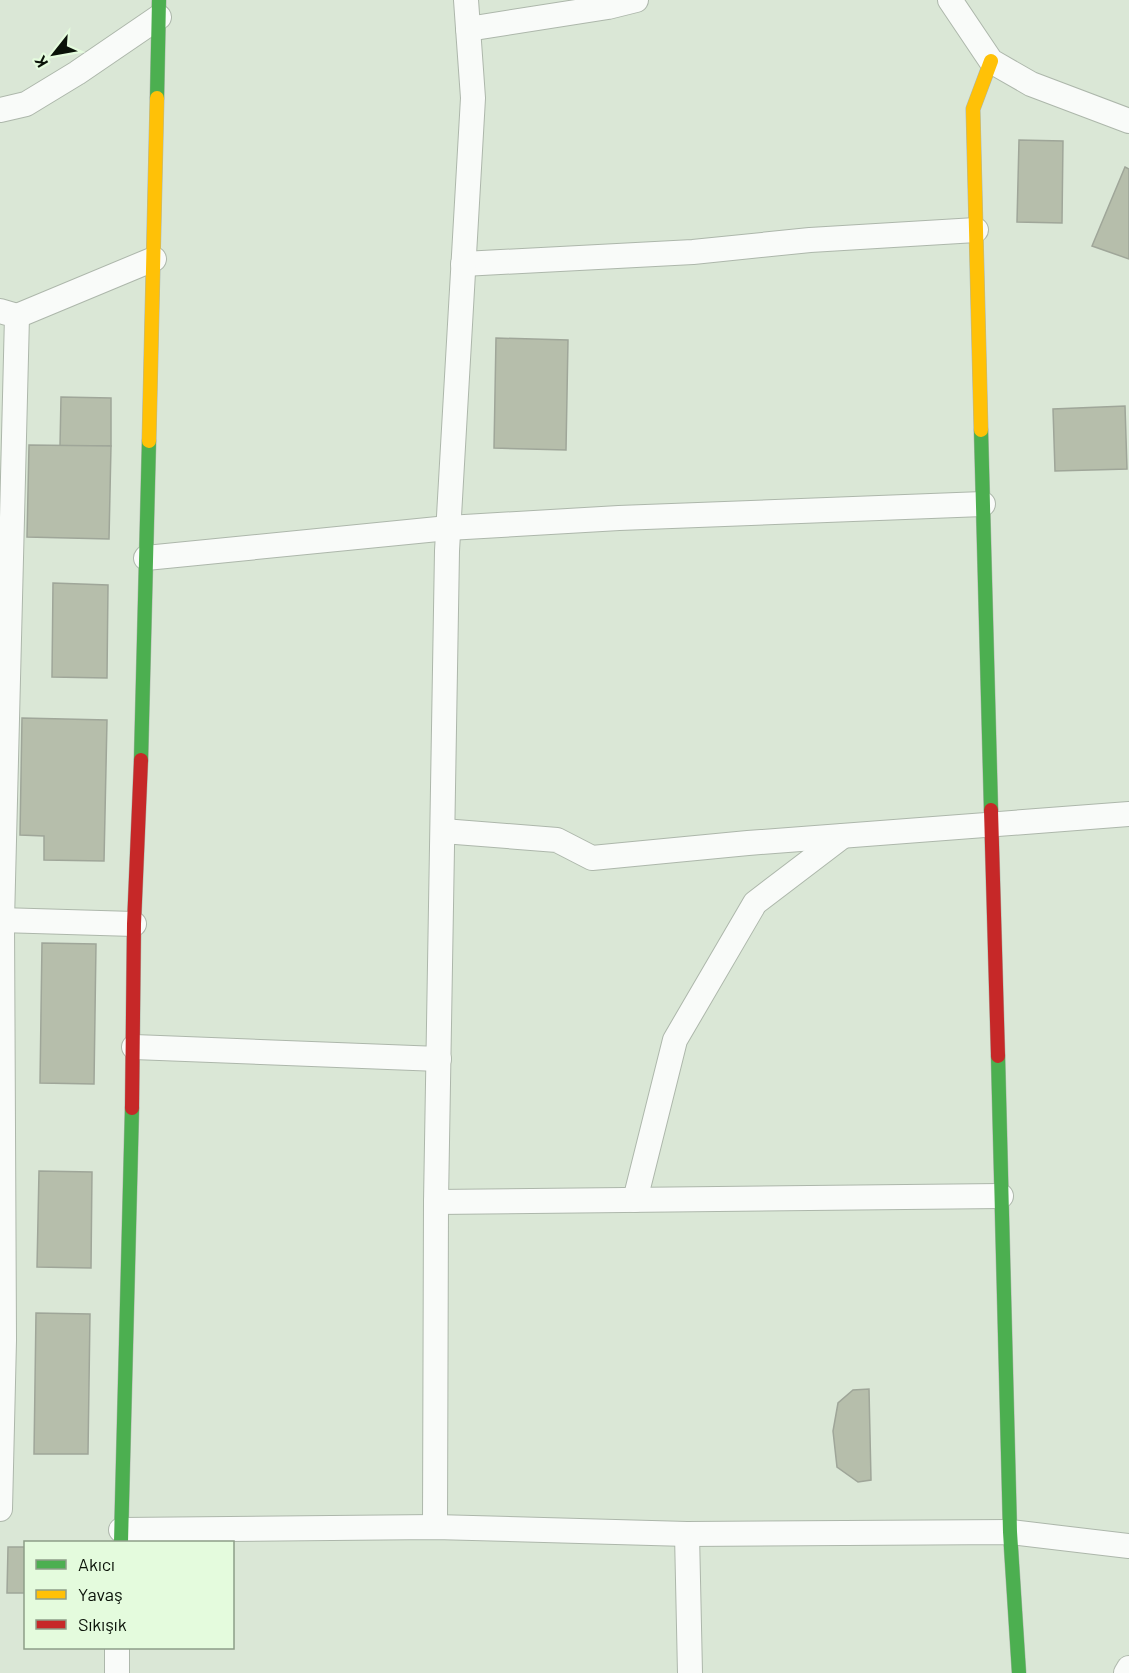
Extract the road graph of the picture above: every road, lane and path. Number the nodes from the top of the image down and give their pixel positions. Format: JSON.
{"nodes":[{"id":1,"x":466,"y":0,"type":"edge"},
{"id":2,"x":636,"y":0,"type":"edge"},
{"id":3,"x":950,"y":0,"type":"edge"},
{"id":4,"x":159,"y":9,"type":"edge"},
{"id":5,"x":468,"y":29,"type":"junction"},
{"id":6,"x":991,"y":61,"type":"junction"},
{"id":7,"x":0,"y":110,"type":"edge"},
{"id":8,"x":1129,"y":121,"type":"edge"},
{"id":9,"x":976,"y":230,"type":"junction"},
{"id":10,"x":154,"y":259,"type":"junction"},
{"id":11,"x":463,"y":264,"type":"junction"},
{"id":12,"x":9,"y":313,"type":"edge"},
{"id":13,"x":983,"y":504,"type":"junction"},
{"id":14,"x":448,"y":528,"type":"junction"},
{"id":15,"x":146,"y":558,"type":"junction"},
{"id":16,"x":1129,"y":813,"type":"edge"},
{"id":17,"x":991,"y":824,"type":"junction"},
{"id":18,"x":443,"y":831,"type":"junction"},
{"id":19,"x":843,"y":836,"type":"junction"},
{"id":20,"x":1,"y":920,"type":"edge"},
{"id":21,"x":134,"y":924,"type":"junction"},
{"id":22,"x":134,"y":1047,"type":"junction"},
{"id":23,"x":439,"y":1059,"type":"junction"},
{"id":24,"x":1001,"y":1196,"type":"junction"},
{"id":25,"x":635,"y":1200,"type":"junction"},
{"id":26,"x":436,"y":1202,"type":"junction"},
{"id":27,"x":0,"y":1509,"type":"edge"},
{"id":28,"x":435,"y":1527,"type":"junction"},
{"id":29,"x":1010,"y":1532,"type":"junction"},
{"id":30,"x":687,"y":1534,"type":"junction"},
{"id":31,"x":121,"y":1536,"type":"edge"},
{"id":32,"x":1129,"y":1546,"type":"edge"},
{"id":33,"x":117,"y":1649,"type":"edge"},
{"id":34,"x":1129,"y":1668,"type":"edge"},
{"id":35,"x":117,"y":1673,"type":"edge"},
{"id":36,"x":690,"y":1673,"type":"edge"},
{"id":37,"x":1019,"y":1673,"type":"edge"},
{"id":38,"x":1126,"y":1673,"type":"edge"}],
"edges":[{"from":1,"to":5,"type":"street"},
{"from":2,"to":5,"type":"street"},
{"from":3,"to":6,"type":"street"},
{"from":4,"to":7,"type":"street"},
{"from":4,"to":10,"type":"street"},
{"from":5,"to":11,"type":"street"},
{"from":6,"to":8,"type":"street"},
{"from":6,"to":9,"type":"street"},
{"from":9,"to":11,"type":"street"},
{"from":9,"to":13,"type":"street"},
{"from":10,"to":12,"type":"street"},
{"from":10,"to":15,"type":"street"},
{"from":11,"to":14,"type":"street"},
{"from":12,"to":20,"type":"street"},
{"from":13,"to":14,"type":"street"},
{"from":13,"to":17,"type":"street"},
{"from":14,"to":15,"type":"street"},
{"from":14,"to":18,"type":"street"},
{"from":15,"to":21,"type":"street"},
{"from":16,"to":17,"type":"street"},
{"from":17,"to":19,"type":"street"},
{"from":17,"to":24,"type":"street"},
{"from":18,"to":19,"type":"street"},
{"from":18,"to":23,"type":"street"},
{"from":19,"to":25,"type":"street"},
{"from":20,"to":21,"type":"street"},
{"from":20,"to":27,"type":"street"},
{"from":21,"to":22,"type":"street"},
{"from":22,"to":23,"type":"street"},
{"from":22,"to":31,"type":"street"},
{"from":23,"to":26,"type":"street"},
{"from":24,"to":25,"type":"street"},
{"from":24,"to":29,"type":"street"},
{"from":25,"to":26,"type":"street"},
{"from":26,"to":28,"type":"street"},
{"from":28,"to":30,"type":"street"},
{"from":28,"to":31,"type":"street"},
{"from":29,"to":30,"type":"street"},
{"from":29,"to":32,"type":"street"},
{"from":29,"to":37,"type":"street"},
{"from":30,"to":36,"type":"street"},
{"from":33,"to":35,"type":"street"},
{"from":34,"to":38,"type":"street"}]}
